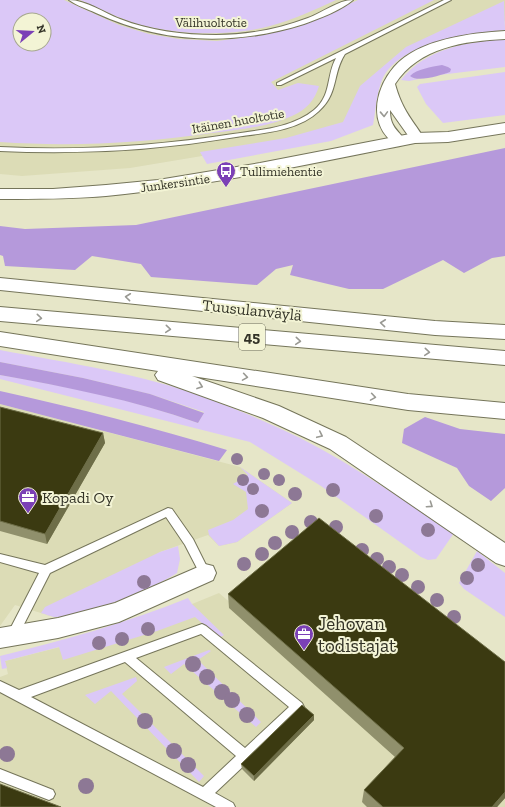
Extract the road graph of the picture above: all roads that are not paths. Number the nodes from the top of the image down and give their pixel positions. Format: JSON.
{"nodes":[{"id":1,"x":72,"y":0,"type":"edge"},
{"id":2,"x":350,"y":0,"type":"edge"},
{"id":3,"x":448,"y":0,"type":"edge"},
{"id":4,"x":505,"y":35,"type":"edge"},
{"id":5,"x":343,"y":53,"type":"junction"},
{"id":6,"x":389,"y":83,"type":"junction"},
{"id":7,"x":279,"y":84,"type":"dead end"},
{"id":8,"x":505,"y":119,"type":"edge"},
{"id":9,"x":505,"y":128,"type":"edge"},
{"id":10,"x":417,"y":138,"type":"junction"},
{"id":11,"x":399,"y":141,"type":"junction"},
{"id":12,"x":0,"y":149,"type":"edge"},
{"id":13,"x":0,"y":194,"type":"edge"},
{"id":14,"x":0,"y":284,"type":"edge"},
{"id":15,"x":0,"y":314,"type":"edge"},
{"id":16,"x":505,"y":325,"type":"edge"},
{"id":17,"x":435,"y":328,"type":"junction"},
{"id":18,"x":505,"y":332,"type":"edge"},
{"id":19,"x":0,"y":339,"type":"edge"},
{"id":20,"x":96,"y":353,"type":"junction"},
{"id":21,"x":505,"y":358,"type":"edge"},
{"id":22,"x":505,"y":411,"type":"edge"},
{"id":23,"x":505,"y":556,"type":"edge"},
{"id":24,"x":0,"y":558,"type":"edge"},
{"id":25,"x":46,"y":570,"type":"junction"},
{"id":26,"x":205,"y":573,"type":"joint"},
{"id":27,"x":6,"y":637,"type":"edge"},
{"id":28,"x":127,"y":657,"type":"junction"},
{"id":29,"x":0,"y":686,"type":"edge"},
{"id":30,"x":18,"y":696,"type":"junction"},
{"id":31,"x":245,"y":756,"type":"junction"},
{"id":32,"x":0,"y":775,"type":"edge"},
{"id":33,"x":49,"y":794,"type":"dead end"},
{"id":34,"x":204,"y":794,"type":"junction"},
{"id":35,"x":229,"y":807,"type":"edge"}],
"edges":[{"from":1,"to":2,"type":"lane","name":"Välihuoltotie"},
{"from":3,"to":5,"type":"lane"},
{"from":4,"to":6,"type":"street"},
{"from":5,"to":7,"type":"lane"},
{"from":5,"to":12,"type":"lane","name":"Itäinen huoltotie"},
{"from":6,"to":10,"type":"street"},
{"from":6,"to":11,"type":"street","one_way":true},
{"from":8,"to":10,"type":"main road","name":"Junkersintie"},
{"from":9,"to":10,"type":"main road","name":"Junkersintie"},
{"from":10,"to":11,"type":"main road","name":"Junkersintie"},
{"from":11,"to":13,"type":"main road","name":"Junkersintie"},
{"from":17,"to":14,"type":"main road","name":"Tuusulanväylä","number":"45","one_way":true},
{"from":15,"to":21,"type":"main road","name":"Tuusulanväylä","number":"45","one_way":true},
{"from":16,"to":17,"type":"main road"},
{"from":17,"to":18,"type":"main road","name":"Tuusulanväylä","number":"45"},
{"from":19,"to":20,"type":"main road"},
{"from":20,"to":22,"type":"main road","one_way":true},
{"from":20,"to":23,"type":"main road","one_way":true},
{"from":24,"to":25,"type":"lane"},
{"from":25,"to":26,"type":"lane"},
{"from":25,"to":27,"type":"lane"},
{"from":26,"to":27,"type":"street"},
{"from":28,"to":30,"type":"lane"},
{"from":28,"to":31,"type":"lane"},
{"from":28,"to":31,"type":"lane"},
{"from":29,"to":30,"type":"lane"},
{"from":30,"to":34,"type":"lane"},
{"from":31,"to":34,"type":"lane"},
{"from":32,"to":33,"type":"lane"},
{"from":34,"to":35,"type":"lane"}]}
